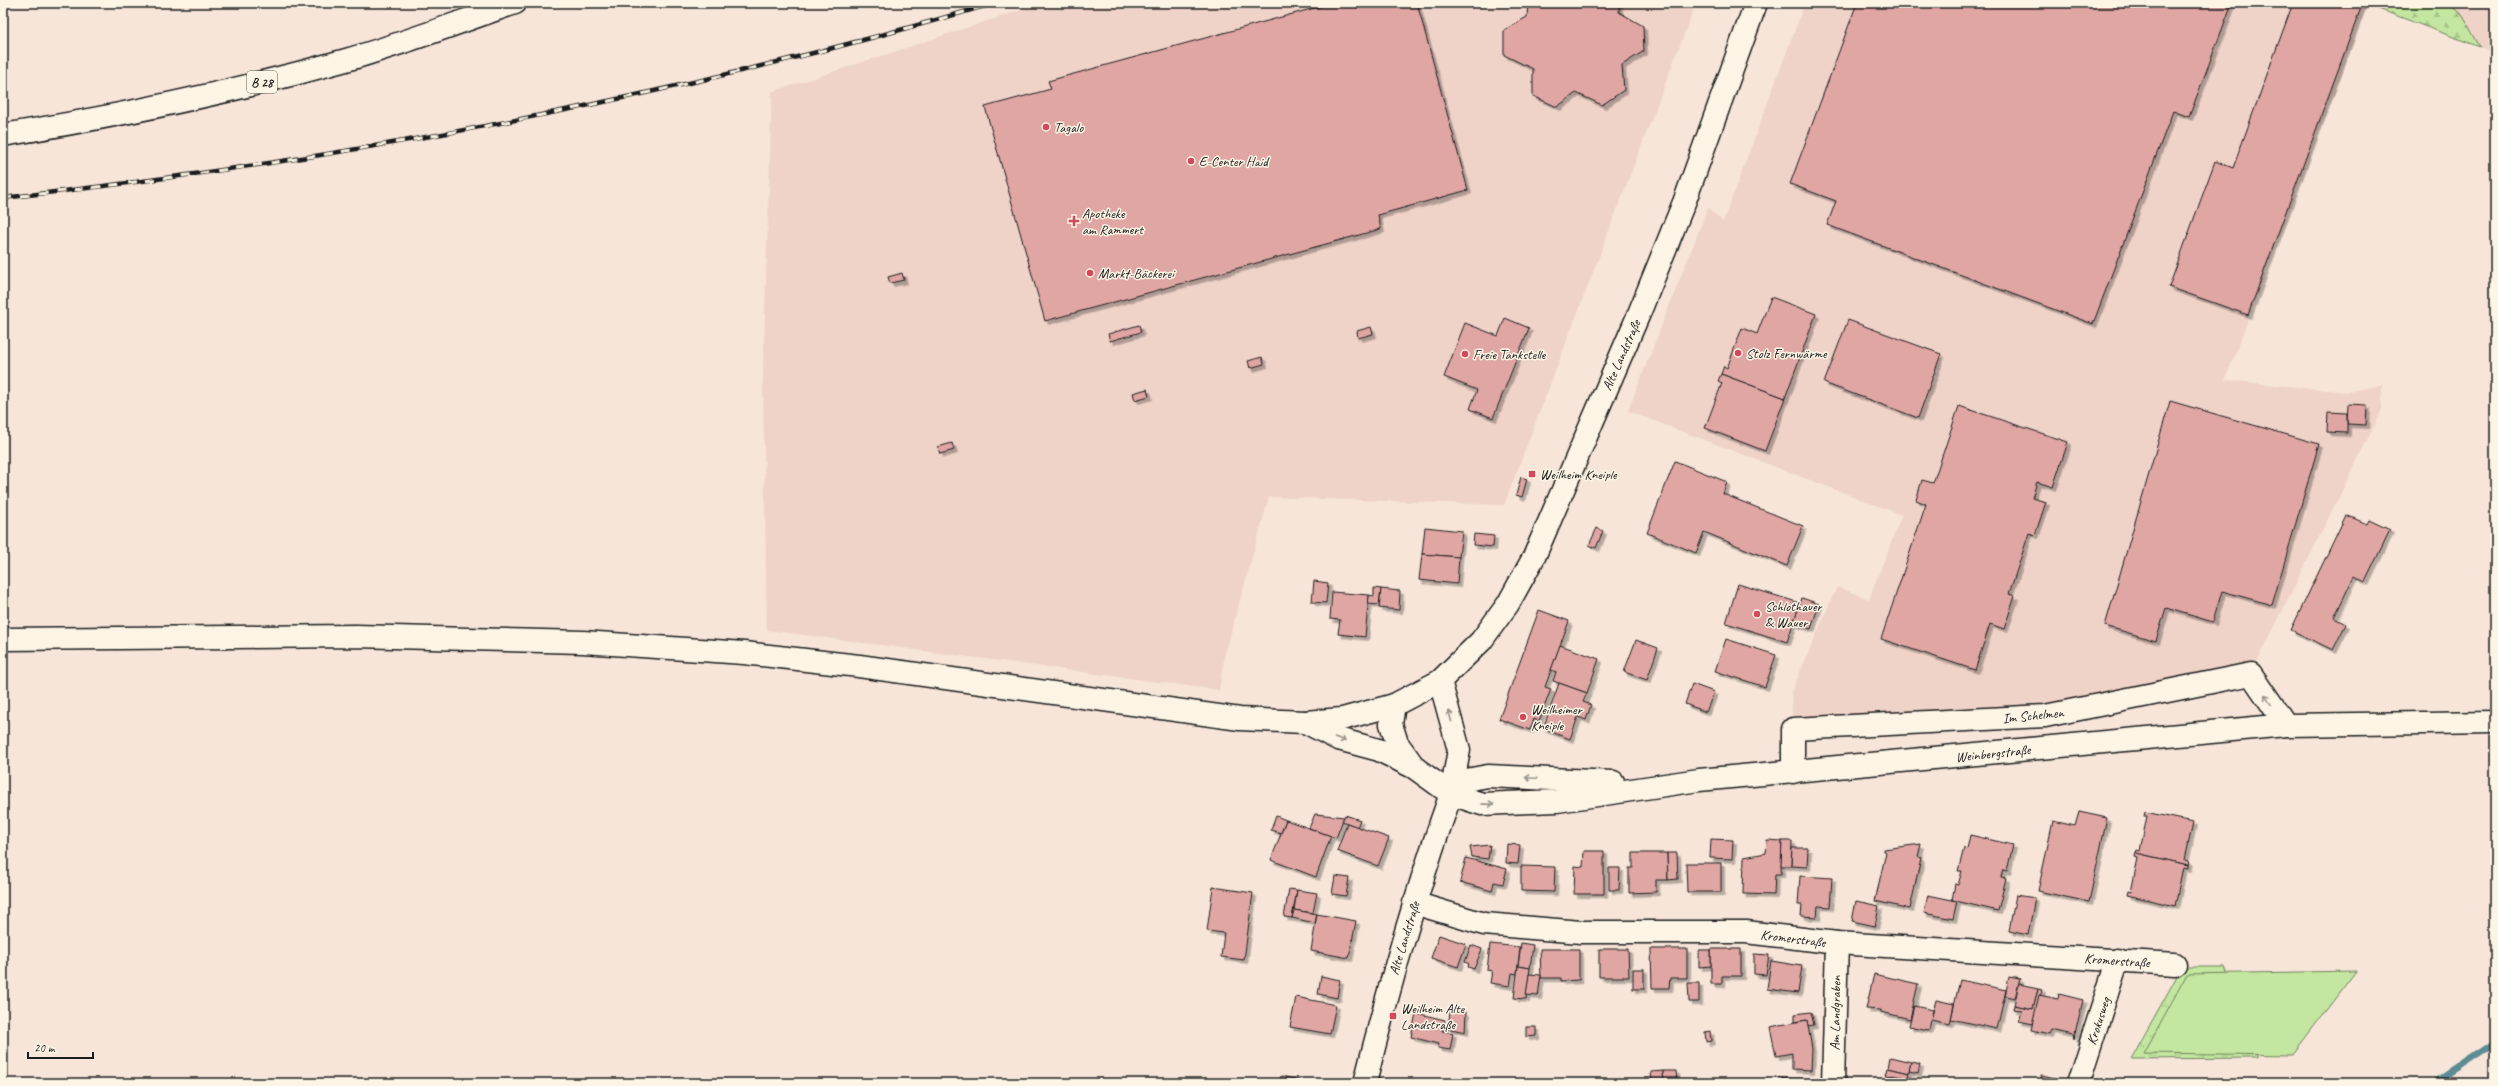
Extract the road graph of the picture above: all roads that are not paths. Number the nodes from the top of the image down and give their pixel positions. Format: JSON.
{"nodes":[{"id":1,"x":515,"y":3,"type":"edge"},
{"id":2,"x":1756,"y":3,"type":"edge"},
{"id":3,"x":3,"y":135,"type":"edge"},
{"id":4,"x":3,"y":639,"type":"edge"},
{"id":5,"x":1440,"y":681,"type":"junction"},
{"id":6,"x":1394,"y":705,"type":"junction"},
{"id":7,"x":1305,"y":722,"type":"junction"},
{"id":8,"x":2495,"y":722,"type":"edge"},
{"id":9,"x":2286,"y":725,"type":"junction"},
{"id":10,"x":1459,"y":750,"type":"junction"},
{"id":11,"x":1415,"y":768,"type":"junction"},
{"id":12,"x":1793,"y":772,"type":"junction"},
{"id":13,"x":1488,"y":776,"type":"junction"},
{"id":14,"x":1664,"y":784,"type":"junction"},
{"id":15,"x":1451,"y":794,"type":"junction"},
{"id":16,"x":1414,"y":903,"type":"junction"},
{"id":17,"x":1836,"y":943,"type":"junction"},
{"id":18,"x":2118,"y":959,"type":"junction"},
{"id":19,"x":2175,"y":964,"type":"dead end"},
{"id":20,"x":1365,"y":1083,"type":"edge"},
{"id":21,"x":1833,"y":1083,"type":"edge"},
{"id":22,"x":2078,"y":1083,"type":"edge"}],
"edges":[{"from":1,"to":3,"type":"street","number":"B 28"},
{"from":2,"to":5,"type":"street","name":"Alte Landstraße"},
{"from":4,"to":7,"type":"street","name":"Alte Landstraße"},
{"from":5,"to":6,"type":"street","name":"Alte Landstraße"},
{"from":10,"to":5,"type":"street","name":"Alte Landstraße","one_way":true},
{"from":6,"to":7,"type":"street","name":"Alte Landstraße"},
{"from":6,"to":11,"type":"street"},
{"from":7,"to":11,"type":"street","one_way":true},
{"from":8,"to":9,"type":"street","name":"Weinbergstraße"},
{"from":9,"to":12,"type":"street","name":"Weinbergstraße"},
{"from":9,"to":12,"type":"street","name":"Im Schelmen","one_way":true},
{"from":10,"to":13,"type":"street"},
{"from":10,"to":15,"type":"street","name":"Alte Landstraße"},
{"from":11,"to":15,"type":"street"},
{"from":12,"to":14,"type":"street","name":"Weinbergstraße"},
{"from":14,"to":13,"type":"street","one_way":true},
{"from":13,"to":15,"type":"street"},
{"from":15,"to":14,"type":"street","one_way":true},
{"from":15,"to":16,"type":"street","name":"Alte Landstraße"},
{"from":16,"to":17,"type":"street","name":"Kromerstraße"},
{"from":16,"to":20,"type":"street","name":"Alte Landstraße"},
{"from":17,"to":18,"type":"street","name":"Kromerstraße"},
{"from":17,"to":21,"type":"street","name":"Am Landgraben"},
{"from":18,"to":19,"type":"street","name":"Kromerstraße"},
{"from":18,"to":22,"type":"street","name":"Krokusweg"}]}
